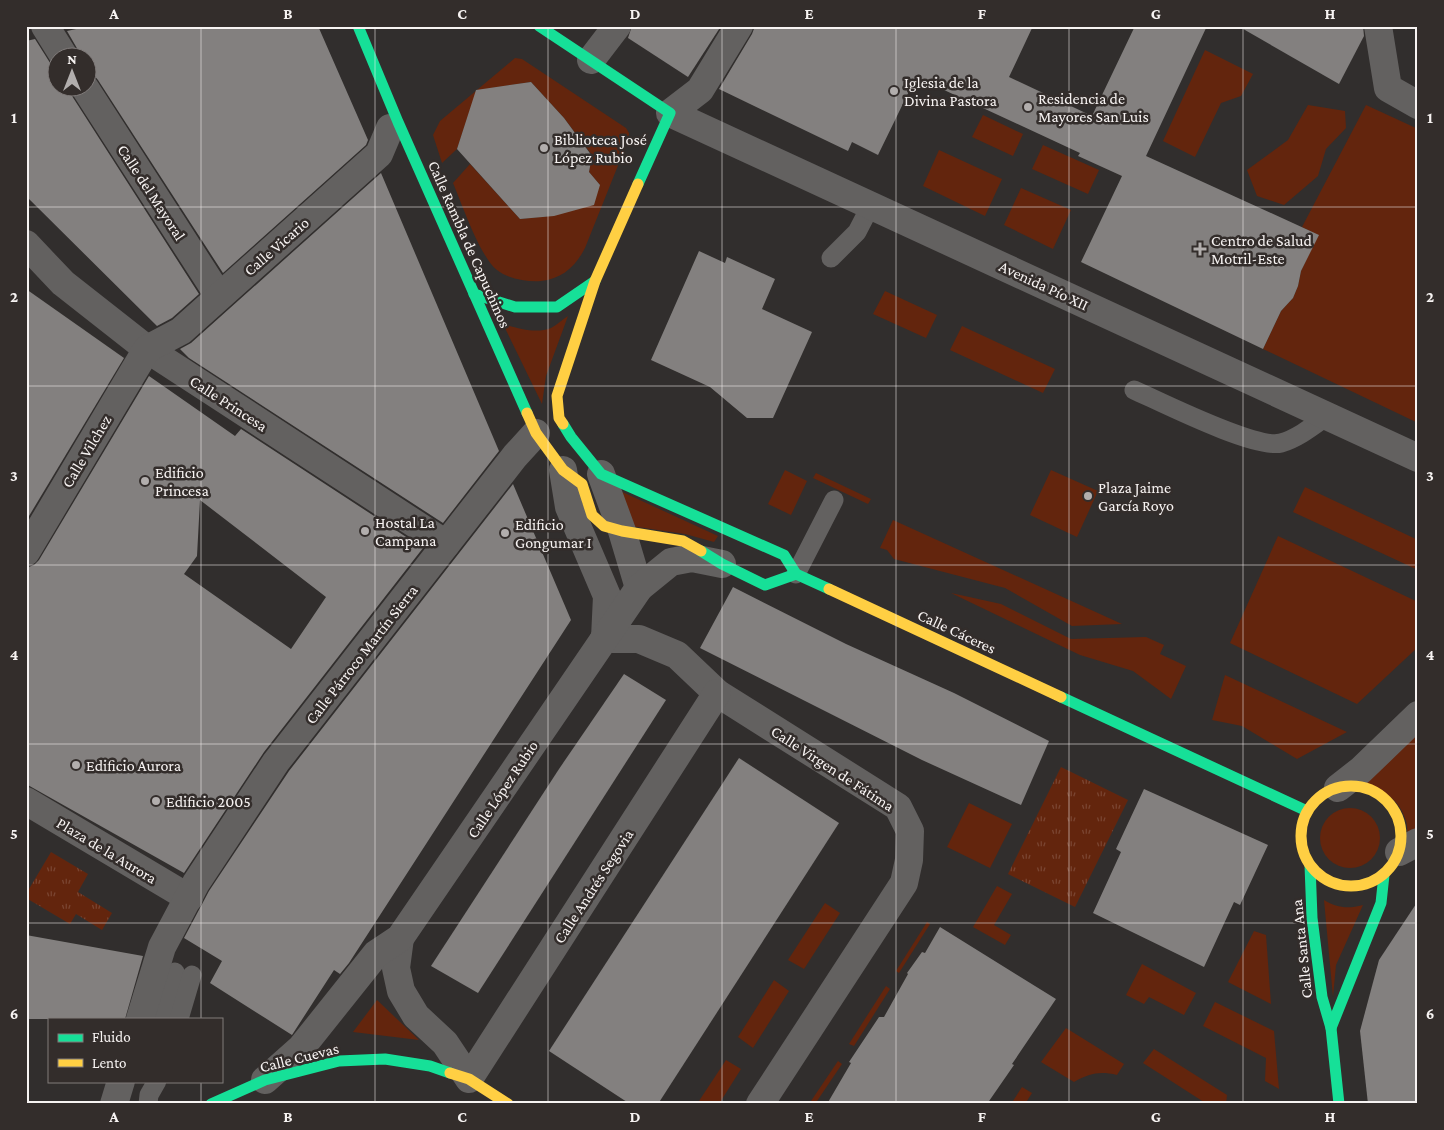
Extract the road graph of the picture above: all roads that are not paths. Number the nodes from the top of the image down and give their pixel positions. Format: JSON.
{"nodes":[{"id":1,"x":45,"y":26,"type":"edge"},
{"id":2,"x":358,"y":26,"type":"edge"},
{"id":3,"x":539,"y":26,"type":"edge"},
{"id":4,"x":617,"y":26,"type":"edge"},
{"id":5,"x":739,"y":26,"type":"edge"},
{"id":6,"x":1378,"y":26,"type":"edge"},
{"id":7,"x":59,"y":48,"type":"edge"},
{"id":8,"x":591,"y":60,"type":"junction"},
{"id":9,"x":91,"y":98,"type":"edge"},
{"id":10,"x":1418,"y":105,"type":"edge"},
{"id":11,"x":670,"y":113,"type":"junction"},
{"id":12,"x":390,"y":128,"type":"dead end"},
{"id":13,"x":870,"y":205,"type":"junction"},
{"id":14,"x":26,"y":244,"type":"edge"},
{"id":15,"x":831,"y":258,"type":"dead end"},
{"id":16,"x":595,"y":281,"type":"junction"},
{"id":17,"x":474,"y":294,"type":"junction"},
{"id":18,"x":219,"y":296,"type":"junction"},
{"id":19,"x":146,"y":349,"type":"junction"},
{"id":20,"x":1134,"y":390,"type":"dead end"},
{"id":21,"x":1328,"y":416,"type":"junction"},
{"id":22,"x":536,"y":433,"type":"junction"},
{"id":23,"x":1418,"y":458,"type":"edge"},
{"id":24,"x":563,"y":470,"type":"junction"},
{"id":25,"x":601,"y":474,"type":"junction"},
{"id":26,"x":834,"y":500,"type":"dead end"},
{"id":27,"x":622,"y":531,"type":"junction"},
{"id":28,"x":446,"y":544,"type":"junction"},
{"id":29,"x":26,"y":552,"type":"edge"},
{"id":30,"x":722,"y":564,"type":"junction"},
{"id":31,"x":796,"y":574,"type":"junction"},
{"id":32,"x":639,"y":588,"type":"junction"},
{"id":33,"x":604,"y":639,"type":"junction"},
{"id":34,"x":717,"y":693,"type":"junction"},
{"id":35,"x":1418,"y":715,"type":"edge"},
{"id":36,"x":1338,"y":788,"type":"junction"},
{"id":37,"x":26,"y":801,"type":"edge"},
{"id":38,"x":1307,"y":811,"type":"junction"},
{"id":39,"x":1408,"y":847,"type":"edge"},
{"id":40,"x":1310,"y":865,"type":"junction"},
{"id":41,"x":1384,"y":875,"type":"junction"},
{"id":42,"x":192,"y":891,"type":"junction"},
{"id":43,"x":400,"y":938,"type":"junction"},
{"id":44,"x":140,"y":1018,"type":"edge"},
{"id":45,"x":161,"y":1018,"type":"edge"},
{"id":46,"x":178,"y":1018,"type":"edge"},
{"id":47,"x":1331,"y":1028,"type":"junction"},
{"id":48,"x":469,"y":1078,"type":"junction"},
{"id":49,"x":264,"y":1080,"type":"junction"},
{"id":50,"x":121,"y":1082,"type":"edge"},
{"id":51,"x":219,"y":1102,"type":"edge"},
{"id":52,"x":114,"y":1104,"type":"edge"},
{"id":53,"x":508,"y":1104,"type":"edge"},
{"id":54,"x":760,"y":1104,"type":"edge"},
{"id":55,"x":1339,"y":1104,"type":"edge"}],
"edges":[{"from":1,"to":7,"type":"street"},
{"from":2,"to":17,"type":"main road","name":"Calle Rambla de Capuchinos"},
{"from":3,"to":8,"type":"main road"},
{"from":4,"to":8,"type":"street"},
{"from":5,"to":11,"type":"street"},
{"from":6,"to":10,"type":"street"},
{"from":8,"to":11,"type":"main road"},
{"from":9,"to":18,"type":"street","name":"Calle del Mayoral"},
{"from":11,"to":13,"type":"street","name":"Avenida Pío XII"},
{"from":11,"to":16,"type":"main road"},
{"from":12,"to":18,"type":"street","name":"Calle Vicario"},
{"from":13,"to":15,"type":"lane"},
{"from":13,"to":21,"type":"street","name":"Avenida Pío XII"},
{"from":14,"to":19,"type":"street","name":"Calle Princesa"},
{"from":16,"to":17,"type":"main road"},
{"from":16,"to":25,"type":"main road"},
{"from":17,"to":22,"type":"main road","name":"Calle Rambla de Capuchinos"},
{"from":18,"to":19,"type":"street","name":"Calle Vicario"},
{"from":19,"to":28,"type":"street","name":"Calle Princesa"},
{"from":19,"to":29,"type":"street","name":"Calle Vilchez"},
{"from":20,"to":21,"type":"lane"},
{"from":21,"to":23,"type":"street","name":"Avenida Pío XII"},
{"from":22,"to":24,"type":"main road","name":"Calle Rambla de Capuchinos"},
{"from":22,"to":28,"type":"street","name":"Calle Párroco Martín Sierra"},
{"from":24,"to":27,"type":"main road","name":"Calle López Rubio"},
{"from":24,"to":33,"type":"street"},
{"from":25,"to":27,"type":"street"},
{"from":25,"to":31,"type":"main road","name":"Calle Cáceres"},
{"from":26,"to":31,"type":"lane"},
{"from":27,"to":30,"type":"main road","name":"Calle López Rubio"},
{"from":27,"to":32,"type":"street"},
{"from":28,"to":42,"type":"street","name":"Calle Párroco Martín Sierra"},
{"from":30,"to":31,"type":"main road","name":"Calle López Rubio"},
{"from":30,"to":32,"type":"street","name":"Calle López Rubio"},
{"from":31,"to":38,"type":"main road","name":"Calle Cáceres"},
{"from":32,"to":33,"type":"street","name":"Calle López Rubio"},
{"from":33,"to":34,"type":"street","name":"Calle Virgen de Fátima"},
{"from":33,"to":43,"type":"street","name":"Calle López Rubio"},
{"from":34,"to":48,"type":"street","name":"Calle Andrés Segovia"},
{"from":34,"to":54,"type":"street","name":"Calle Virgen de Fátima"},
{"from":35,"to":36,"type":"street"},
{"from":36,"to":38,"type":"main road"},
{"from":36,"to":39,"type":"main road"},
{"from":37,"to":42,"type":"street","name":"Plaza de la Aurora"},
{"from":38,"to":40,"type":"main road"},
{"from":39,"to":41,"type":"main road"},
{"from":40,"to":41,"type":"main road"},
{"from":40,"to":47,"type":"main road","name":"Calle Santa Ana"},
{"from":41,"to":47,"type":"main road","name":"Calle Santa Ana"},
{"from":42,"to":44,"type":"street"},
{"from":43,"to":48,"type":"street","name":"Calle López Rubio"},
{"from":43,"to":49,"type":"street","name":"Calle López Rubio"},
{"from":45,"to":46,"type":"lane"},
{"from":47,"to":55,"type":"main road","name":"Calle Santa Ana"},
{"from":48,"to":49,"type":"main road","name":"Calle Cuevas"},
{"from":48,"to":53,"type":"main road","name":"Calle Cuevas"},
{"from":49,"to":51,"type":"main road","name":"Calle Cuevas"},
{"from":50,"to":52,"type":"street"}]}
